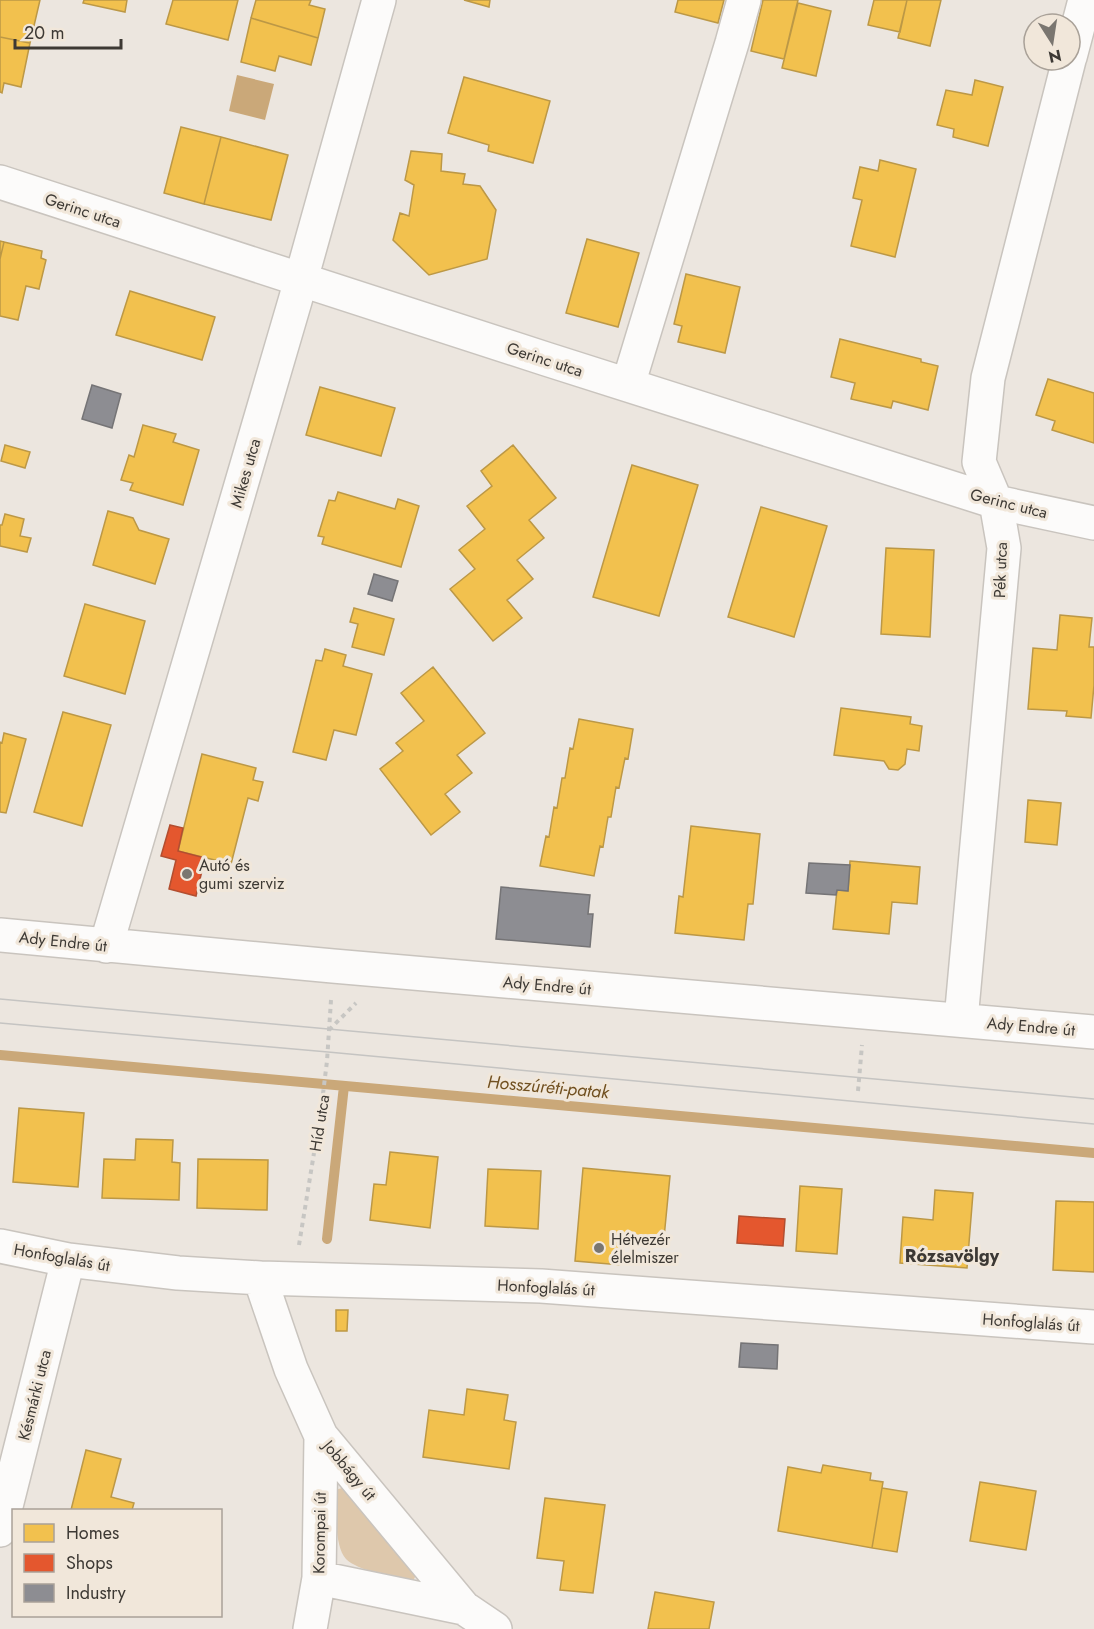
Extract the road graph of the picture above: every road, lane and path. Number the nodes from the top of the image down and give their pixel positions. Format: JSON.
{"nodes":[{"id":1,"x":379,"y":0,"type":"edge"},
{"id":2,"x":744,"y":0,"type":"edge"},
{"id":3,"x":1087,"y":5,"type":"edge"},
{"id":4,"x":1082,"y":21,"type":"edge"},
{"id":5,"x":1066,"y":72,"type":"edge"},
{"id":6,"x":0,"y":182,"type":"edge"},
{"id":7,"x":301,"y":281,"type":"junction"},
{"id":8,"x":628,"y":386,"type":"junction"},
{"id":9,"x":996,"y":502,"type":"junction"},
{"id":10,"x":1094,"y":523,"type":"edge"},
{"id":11,"x":0,"y":935,"type":"edge"},
{"id":12,"x":106,"y":946,"type":"junction"},
{"id":13,"x":333,"y":966,"type":"junction"},
{"id":14,"x":961,"y":1020,"type":"junction"},
{"id":15,"x":1094,"y":1032,"type":"edge"},
{"id":16,"x":0,"y":1246,"type":"edge"},
{"id":17,"x":68,"y":1260,"type":"junction"},
{"id":18,"x":260,"y":1278,"type":"junction"},
{"id":19,"x":296,"y":1279,"type":"junction"},
{"id":20,"x":1094,"y":1327,"type":"edge"},
{"id":21,"x":321,"y":1436,"type":"junction"},
{"id":22,"x":0,"y":1530,"type":"edge"},
{"id":23,"x":319,"y":1578,"type":"junction"},
{"id":24,"x":464,"y":1608,"type":"junction"},
{"id":25,"x":310,"y":1629,"type":"edge"},
{"id":26,"x":495,"y":1629,"type":"edge"}],
"edges":[{"from":1,"to":7,"type":"street","name":"Mikes utca"},
{"from":2,"to":8,"type":"street"},
{"from":3,"to":4,"type":"street","name":"Pék utca"},
{"from":5,"to":9,"type":"street","name":"Pék utca"},
{"from":6,"to":7,"type":"street","name":"Gerinc utca"},
{"from":7,"to":8,"type":"street","name":"Gerinc utca"},
{"from":7,"to":12,"type":"street","name":"Mikes utca"},
{"from":8,"to":9,"type":"street","name":"Gerinc utca"},
{"from":9,"to":10,"type":"street","name":"Gerinc utca"},
{"from":9,"to":14,"type":"street","name":"Pék utca"},
{"from":11,"to":12,"type":"street","name":"Ady Endre út"},
{"from":12,"to":13,"type":"street","name":"Ady Endre út"},
{"from":13,"to":14,"type":"street","name":"Ady Endre út"},
{"from":13,"to":19,"type":"path","name":"Híd utca"},
{"from":14,"to":15,"type":"street","name":"Ady Endre út"},
{"from":16,"to":17,"type":"street","name":"Honfoglalás út"},
{"from":17,"to":18,"type":"street","name":"Honfoglalás út"},
{"from":17,"to":22,"type":"street","name":"Késmárki utca"},
{"from":18,"to":19,"type":"street","name":"Honfoglalás út"},
{"from":18,"to":21,"type":"street","name":"Jobbágy út"},
{"from":19,"to":20,"type":"street","name":"Honfoglalás út"},
{"from":21,"to":23,"type":"street","name":"Korompai út"},
{"from":21,"to":24,"type":"street","name":"Jobbágy út"},
{"from":23,"to":24,"type":"street","name":"Jobbágy út"},
{"from":23,"to":25,"type":"street","name":"Korompai út"},
{"from":24,"to":26,"type":"street","name":"Jobbágy út"}]}
